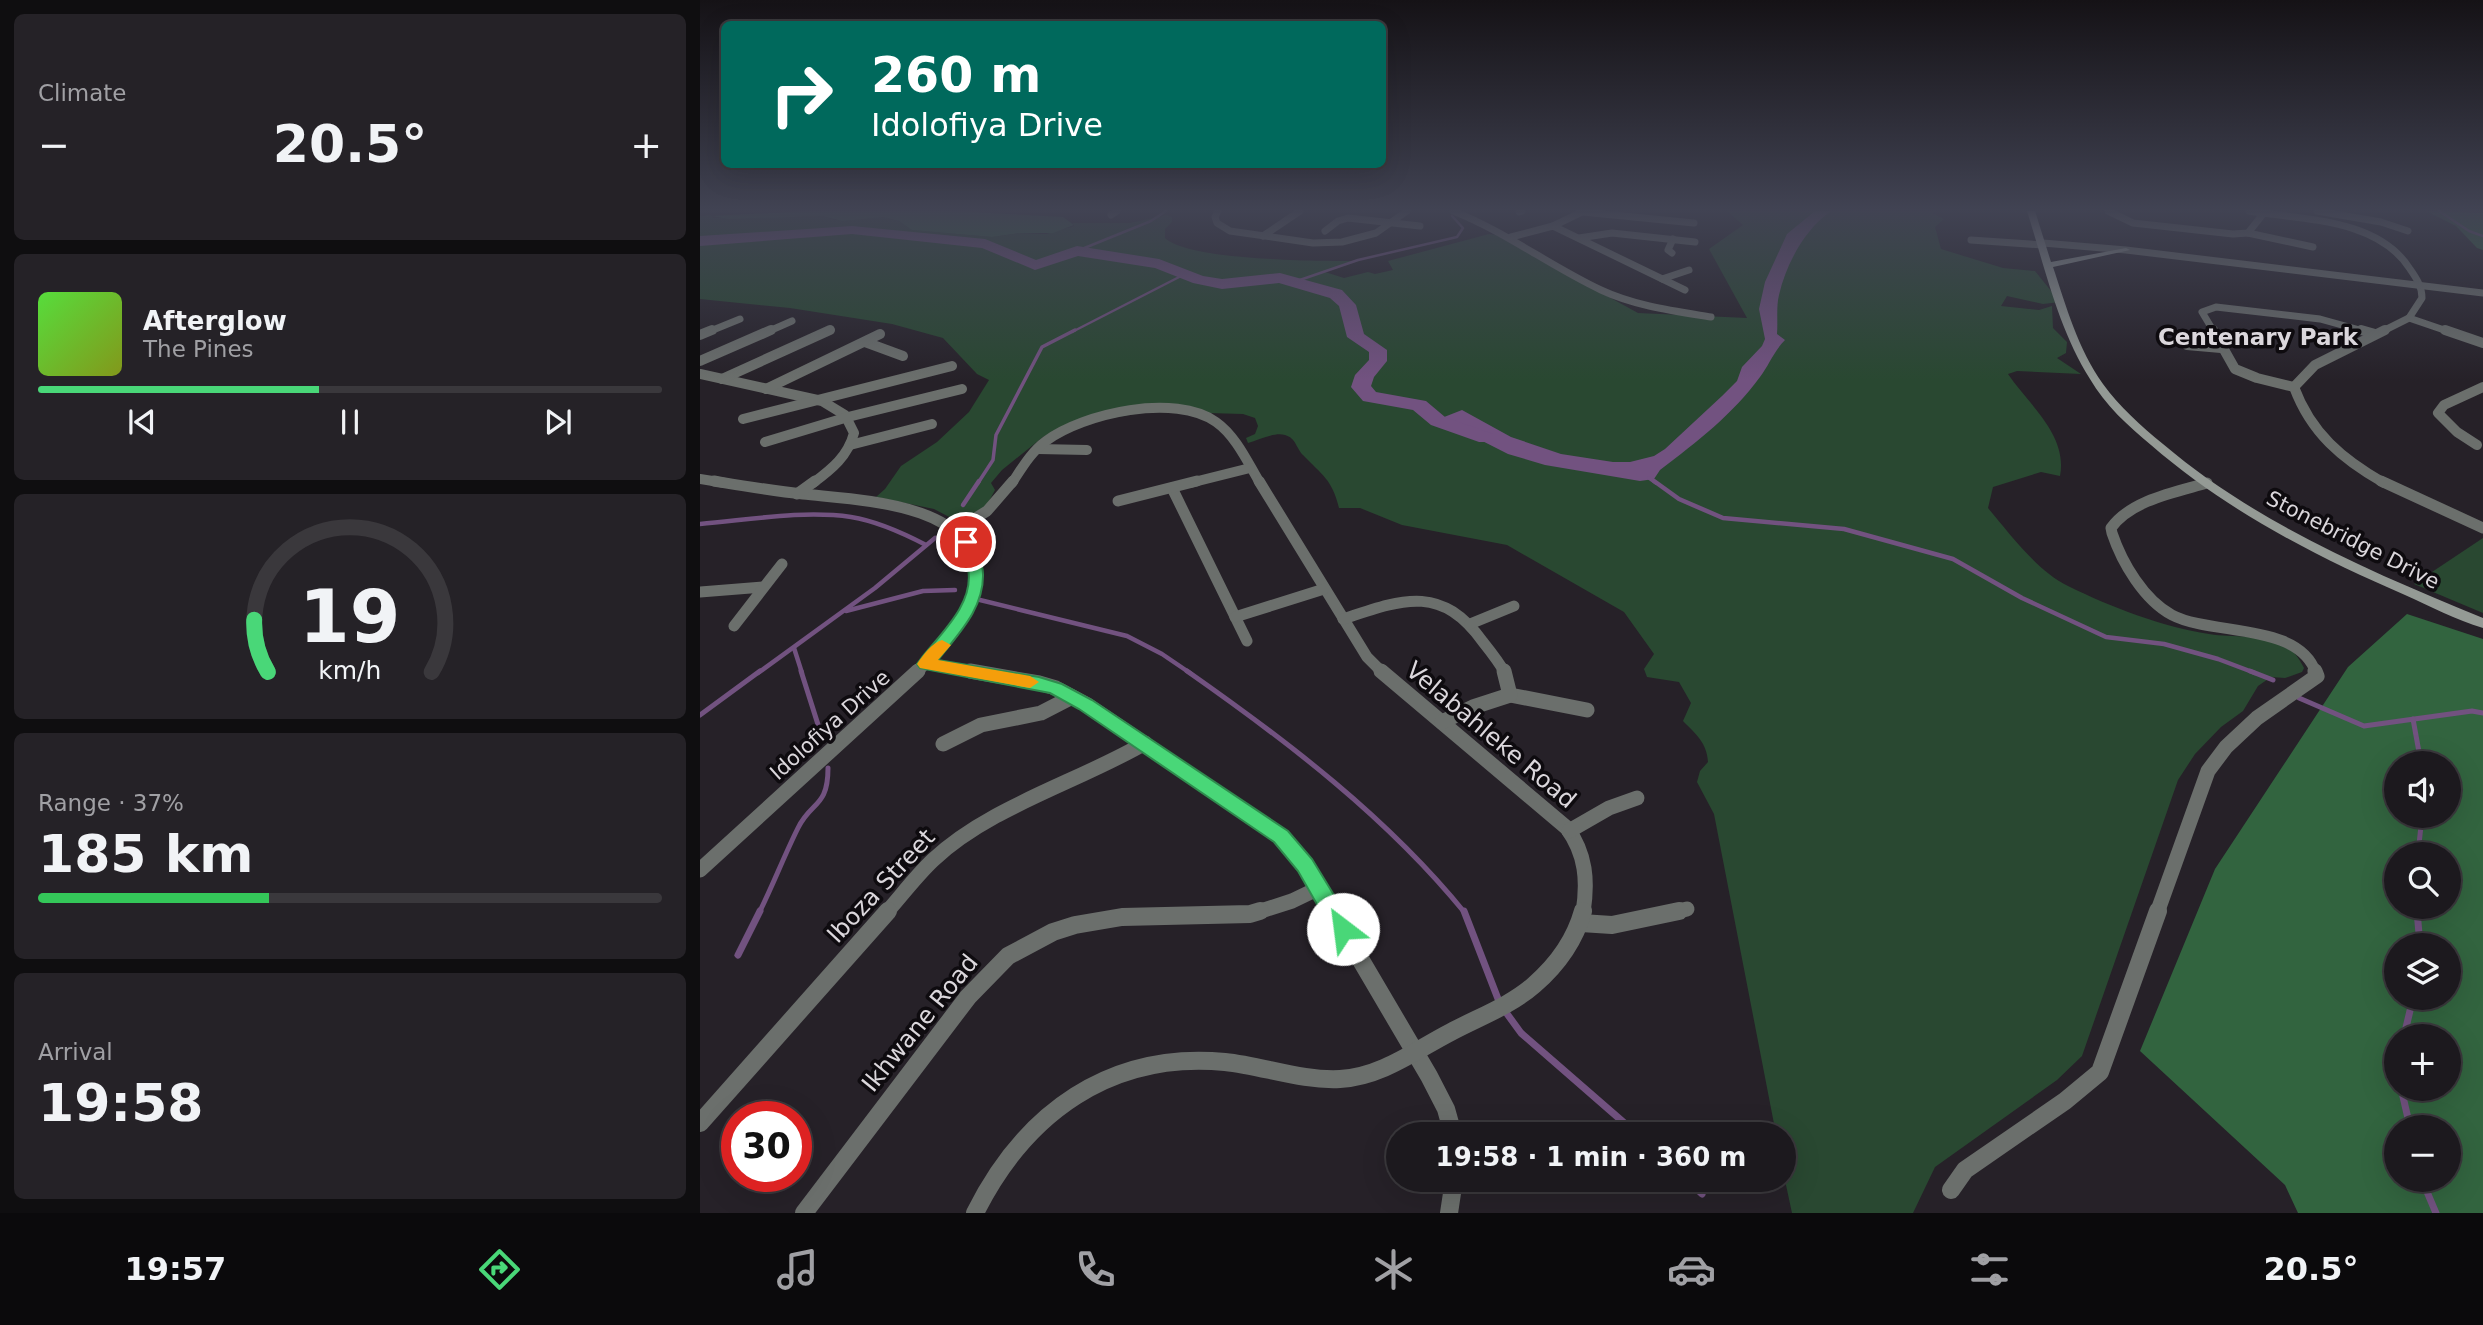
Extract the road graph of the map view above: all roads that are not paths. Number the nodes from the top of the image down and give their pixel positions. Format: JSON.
{"nodes":[{"id":1,"x":1565,"y":268,"type":"edge"},
{"id":2,"x":1639,"y":268,"type":"edge"},
{"id":3,"x":2050,"y":268,"type":"edge"},
{"id":4,"x":2274,"y":268,"type":"edge"},
{"id":5,"x":2409,"y":268,"type":"edge"},
{"id":6,"x":1689,"y":270,"type":"dead end"},
{"id":7,"x":1662,"y":279,"type":"junction"},
{"id":8,"x":2421,"y":285,"type":"junction"},
{"id":9,"x":1685,"y":290,"type":"dead end"},
{"id":10,"x":2483,"y":293,"type":"edge"},
{"id":11,"x":2288,"y":304,"type":"dead end"},
{"id":12,"x":2294,"y":316,"type":"junction"},
{"id":13,"x":1711,"y":317,"type":"dead end"},
{"id":14,"x":2409,"y":318,"type":"junction"},
{"id":15,"x":740,"y":319,"type":"dead end"},
{"id":16,"x":792,"y":321,"type":"dead end"},
{"id":17,"x":830,"y":330,"type":"dead end"},
{"id":18,"x":880,"y":334,"type":"dead end"},
{"id":19,"x":2375,"y":334,"type":"junction"},
{"id":20,"x":700,"y":335,"type":"edge"},
{"id":21,"x":2215,"y":338,"type":"junction"},
{"id":22,"x":865,"y":342,"type":"junction"},
{"id":23,"x":2483,"y":343,"type":"edge"},
{"id":24,"x":2221,"y":348,"type":"junction"},
{"id":25,"x":903,"y":356,"type":"dead end"},
{"id":26,"x":700,"y":361,"type":"edge"},
{"id":27,"x":952,"y":366,"type":"dead end"},
{"id":28,"x":700,"y":374,"type":"edge"},
{"id":29,"x":722,"y":379,"type":"junction"},
{"id":30,"x":2294,"y":387,"type":"junction"},
{"id":31,"x":2483,"y":387,"type":"edge"},
{"id":32,"x":766,"y":388,"type":"junction"},
{"id":33,"x":962,"y":389,"type":"dead end"},
{"id":34,"x":815,"y":400,"type":"junction"},
{"id":35,"x":848,"y":417,"type":"junction"},
{"id":36,"x":743,"y":419,"type":"dead end"},
{"id":37,"x":932,"y":424,"type":"dead end"},
{"id":38,"x":765,"y":442,"type":"dead end"},
{"id":39,"x":850,"y":445,"type":"junction"},
{"id":40,"x":2477,"y":445,"type":"dead end"},
{"id":41,"x":1038,"y":449,"type":"junction"},
{"id":42,"x":1087,"y":450,"type":"dead end"},
{"id":43,"x":1250,"y":468,"type":"junction"},
{"id":44,"x":700,"y":479,"type":"edge"},
{"id":45,"x":2207,"y":483,"type":"junction"},
{"id":46,"x":1172,"y":488,"type":"junction"},
{"id":47,"x":797,"y":494,"type":"junction"},
{"id":48,"x":1118,"y":501,"type":"dead end"},
{"id":49,"x":2483,"y":528,"type":"edge"},
{"id":50,"x":956,"y":530,"type":"junction"},
{"id":51,"x":782,"y":564,"type":"dead end"},
{"id":52,"x":764,"y":587,"type":"junction"},
{"id":53,"x":1324,"y":589,"type":"junction"},
{"id":54,"x":2143,"y":590,"type":"joint"},
{"id":55,"x":700,"y":592,"type":"edge"},
{"id":56,"x":1514,"y":606,"type":"dead end"},
{"id":57,"x":1235,"y":617,"type":"junction"},
{"id":58,"x":1343,"y":619,"type":"junction"},
{"id":59,"x":2483,"y":623,"type":"edge"},
{"id":60,"x":1469,"y":624,"type":"junction"},
{"id":61,"x":734,"y":626,"type":"dead end"},
{"id":62,"x":1247,"y":641,"type":"dead end"},
{"id":63,"x":926,"y":664,"type":"junction"},
{"id":64,"x":1510,"y":695,"type":"junction"},
{"id":65,"x":1072,"y":696,"type":"junction"},
{"id":66,"x":1587,"y":710,"type":"dead end"},
{"id":67,"x":1442,"y":722,"type":"junction"},
{"id":68,"x":1145,"y":743,"type":"junction"},
{"id":69,"x":943,"y":744,"type":"dead end"},
{"id":70,"x":1637,"y":798,"type":"dead end"},
{"id":71,"x":1569,"y":831,"type":"junction"},
{"id":72,"x":700,"y":870,"type":"edge"},
{"id":73,"x":1319,"y":888,"type":"junction"},
{"id":74,"x":1687,"y":909,"type":"dead end"},
{"id":75,"x":1581,"y":923,"type":"junction"},
{"id":76,"x":1414,"y":1052,"type":"junction"},
{"id":77,"x":700,"y":1122,"type":"edge"},
{"id":78,"x":1450,"y":1122,"type":"edge"},
{"id":79,"x":1951,"y":1190,"type":"dead end"},
{"id":80,"x":1452,"y":1192,"type":"edge"},
{"id":81,"x":804,"y":1213,"type":"edge"},
{"id":82,"x":975,"y":1213,"type":"edge"},
{"id":83,"x":1449,"y":1213,"type":"edge"}],
"edges":[{"from":1,"to":13,"type":"street"},
{"from":2,"to":7,"type":"street"},
{"from":3,"to":45,"type":"street","name":"Stonebridge Drive"},
{"from":4,"to":8,"type":"street"},
{"from":5,"to":8,"type":"street"},
{"from":6,"to":7,"type":"street"},
{"from":7,"to":9,"type":"street"},
{"from":8,"to":10,"type":"street"},
{"from":8,"to":14,"type":"street"},
{"from":11,"to":12,"type":"street"},
{"from":12,"to":19,"type":"street"},
{"from":12,"to":21,"type":"street"},
{"from":14,"to":19,"type":"street"},
{"from":14,"to":23,"type":"street"},
{"from":15,"to":20,"type":"street"},
{"from":16,"to":26,"type":"street"},
{"from":17,"to":29,"type":"street"},
{"from":18,"to":22,"type":"street"},
{"from":19,"to":30,"type":"street"},
{"from":21,"to":24,"type":"street"},
{"from":21,"to":24,"type":"street"},
{"from":22,"to":25,"type":"street"},
{"from":22,"to":32,"type":"street"},
{"from":24,"to":30,"type":"street"},
{"from":27,"to":34,"type":"street"},
{"from":28,"to":29,"type":"street"},
{"from":29,"to":32,"type":"street"},
{"from":30,"to":49,"type":"street"},
{"from":31,"to":40,"type":"street"},
{"from":32,"to":34,"type":"street"},
{"from":33,"to":35,"type":"street"},
{"from":34,"to":35,"type":"street"},
{"from":34,"to":36,"type":"street"},
{"from":35,"to":38,"type":"street"},
{"from":35,"to":39,"type":"street"},
{"from":37,"to":39,"type":"street"},
{"from":39,"to":47,"type":"street"},
{"from":41,"to":42,"type":"street"},
{"from":41,"to":43,"type":"street","name":"Velabahleke Road"},
{"from":41,"to":50,"type":"street","name":"Velabahleke Road"},
{"from":43,"to":46,"type":"street"},
{"from":43,"to":53,"type":"street","name":"Velabahleke Road"},
{"from":44,"to":47,"type":"street"},
{"from":45,"to":54,"type":"street"},
{"from":45,"to":59,"type":"street","name":"Stonebridge Drive"},
{"from":46,"to":48,"type":"street"},
{"from":46,"to":57,"type":"street"},
{"from":47,"to":50,"type":"street"},
{"from":50,"to":63,"type":"street","name":"Idolofiya Drive"},
{"from":51,"to":52,"type":"street"},
{"from":52,"to":55,"type":"street"},
{"from":52,"to":61,"type":"street"},
{"from":53,"to":57,"type":"street"},
{"from":53,"to":58,"type":"street","name":"Velabahleke Road"},
{"from":54,"to":79,"type":"street"},
{"from":56,"to":60,"type":"street"},
{"from":57,"to":62,"type":"street"},
{"from":58,"to":60,"type":"street"},
{"from":58,"to":67,"type":"street","name":"Velabahleke Road"},
{"from":60,"to":64,"type":"street"},
{"from":63,"to":65,"type":"street"},
{"from":63,"to":72,"type":"street","name":"Idolofiya Drive"},
{"from":64,"to":66,"type":"street"},
{"from":64,"to":67,"type":"street"},
{"from":65,"to":68,"type":"street"},
{"from":65,"to":69,"type":"street"},
{"from":67,"to":71,"type":"street","name":"Velabahleke Road"},
{"from":68,"to":73,"type":"street"},
{"from":68,"to":77,"type":"street","name":"Iboza Street"},
{"from":70,"to":71,"type":"street"},
{"from":71,"to":75,"type":"street","name":"Velabahleke Road"},
{"from":73,"to":76,"type":"street"},
{"from":73,"to":81,"type":"street","name":"Ikhwane Road"},
{"from":74,"to":75,"type":"street"},
{"from":75,"to":76,"type":"street","name":"Velabahleke Road"},
{"from":76,"to":78,"type":"street"},
{"from":76,"to":82,"type":"street","name":"Velabahleke Road"},
{"from":80,"to":83,"type":"street"}]}
